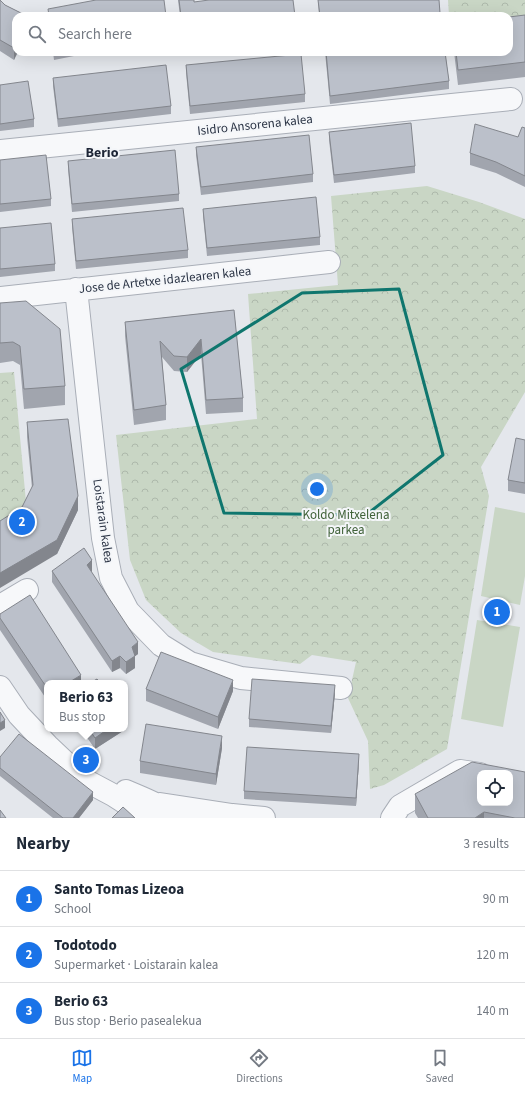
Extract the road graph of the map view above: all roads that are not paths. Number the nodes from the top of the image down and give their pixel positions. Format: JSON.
{"nodes":[{"id":1,"x":511,"y":99,"type":"dead end"},
{"id":2,"x":0,"y":151,"type":"edge"},
{"id":3,"x":329,"y":262,"type":"dead end"},
{"id":4,"x":76,"y":289,"type":"junction"},
{"id":5,"x":0,"y":298,"type":"edge"},
{"id":6,"x":27,"y":590,"type":"dead end"},
{"id":7,"x":0,"y":606,"type":"edge"},
{"id":8,"x":0,"y":687,"type":"edge"},
{"id":9,"x":341,"y":688,"type":"dead end"},
{"id":10,"x":477,"y":774,"type":"edge"},
{"id":11,"x":152,"y":810,"type":"edge"},
{"id":12,"x":226,"y":817,"type":"edge"},
{"id":13,"x":177,"y":818,"type":"edge"},
{"id":14,"x":264,"y":818,"type":"edge"},
{"id":15,"x":392,"y":818,"type":"edge"}],
"edges":[{"from":1,"to":2,"type":"street","name":"Isidro Ansorena kalea"},
{"from":3,"to":4,"type":"street","name":"Jose de Artetxe idazlearen kalea"},
{"from":4,"to":5,"type":"street","name":"Jose de Artetxe idazlearen kalea"},
{"from":4,"to":9,"type":"street","name":"Loistarain kalea"},
{"from":6,"to":7,"type":"street"},
{"from":8,"to":11,"type":"street"},
{"from":10,"to":15,"type":"street"},
{"from":11,"to":12,"type":"street"},
{"from":11,"to":13,"type":"street"},
{"from":12,"to":14,"type":"street"}]}
